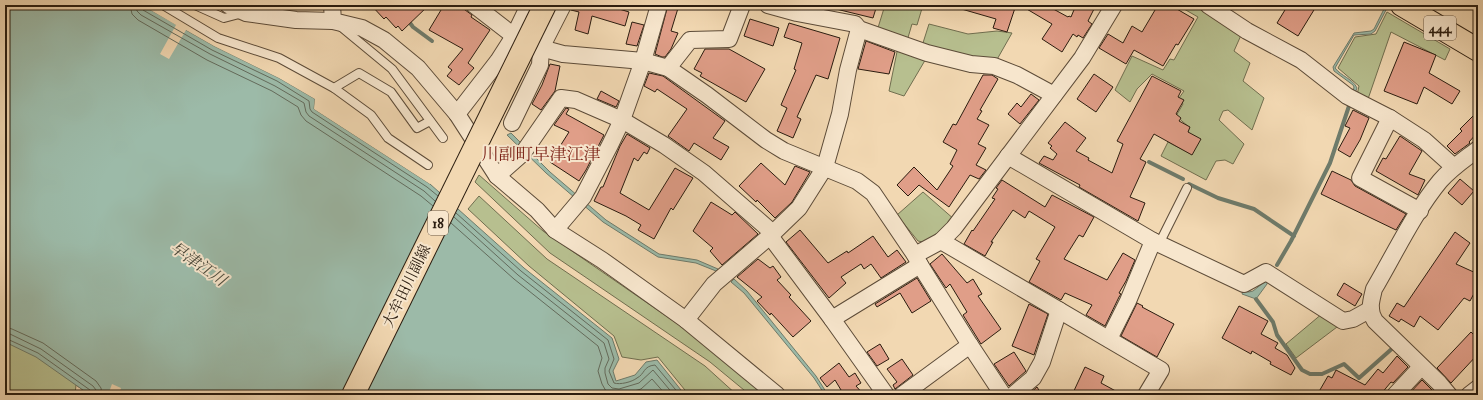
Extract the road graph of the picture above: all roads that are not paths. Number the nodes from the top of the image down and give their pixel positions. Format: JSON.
{"nodes":[{"id":1,"x":163,"y":5,"type":"edge"},
{"id":2,"x":195,"y":5,"type":"edge"},
{"id":3,"x":228,"y":5,"type":"edge"},
{"id":4,"x":474,"y":5,"type":"edge"},
{"id":5,"x":529,"y":5,"type":"edge"},
{"id":6,"x":545,"y":5,"type":"edge"},
{"id":7,"x":563,"y":5,"type":"edge"},
{"id":8,"x":659,"y":5,"type":"edge"},
{"id":9,"x":742,"y":5,"type":"edge"},
{"id":10,"x":768,"y":5,"type":"edge"},
{"id":11,"x":1114,"y":5,"type":"edge"},
{"id":12,"x":1208,"y":5,"type":"edge"},
{"id":13,"x":1402,"y":5,"type":"edge"},
{"id":14,"x":246,"y":13,"type":"junction"},
{"id":15,"x":333,"y":13,"type":"edge"},
{"id":16,"x":859,"y":29,"type":"junction"},
{"id":17,"x":514,"y":36,"type":"junction"},
{"id":18,"x":541,"y":48,"type":"junction"},
{"id":19,"x":1478,"y":50,"type":"edge"},
{"id":20,"x":643,"y":61,"type":"junction"},
{"id":21,"x":668,"y":68,"type":"junction"},
{"id":22,"x":334,"y":88,"type":"junction"},
{"id":23,"x":1054,"y":95,"type":"junction"},
{"id":24,"x":457,"y":114,"type":"junction"},
{"id":25,"x":1390,"y":118,"type":"junction"},
{"id":26,"x":622,"y":120,"type":"junction"},
{"id":27,"x":430,"y":121,"type":"junction"},
{"id":28,"x":512,"y":123,"type":"dead end"},
{"id":29,"x":443,"y":138,"type":"dead end"},
{"id":30,"x":1478,"y":149,"type":"edge"},
{"id":31,"x":1008,"y":156,"type":"junction"},
{"id":32,"x":428,"y":164,"type":"dead end"},
{"id":33,"x":825,"y":167,"type":"junction"},
{"id":34,"x":1454,"y":167,"type":"junction"},
{"id":35,"x":496,"y":176,"type":"junction"},
{"id":36,"x":1187,"y":188,"type":"dead end"},
{"id":37,"x":1420,"y":211,"type":"junction"},
{"id":38,"x":556,"y":230,"type":"junction"},
{"id":39,"x":771,"y":234,"type":"junction"},
{"id":40,"x":941,"y":241,"type":"junction"},
{"id":41,"x":1156,"y":242,"type":"junction"},
{"id":42,"x":917,"y":260,"type":"junction"},
{"id":43,"x":1371,"y":309,"type":"junction"},
{"id":44,"x":1059,"y":310,"type":"junction"},
{"id":45,"x":832,"y":319,"type":"junction"},
{"id":46,"x":686,"y":320,"type":"junction"},
{"id":47,"x":1109,"y":339,"type":"junction"},
{"id":48,"x":970,"y":345,"type":"junction"},
{"id":49,"x":1421,"y":367,"type":"junction"},
{"id":50,"x":1478,"y":388,"type":"edge"},
{"id":51,"x":353,"y":395,"type":"edge"},
{"id":52,"x":777,"y":395,"type":"edge"},
{"id":53,"x":886,"y":395,"type":"edge"},
{"id":54,"x":902,"y":395,"type":"edge"},
{"id":55,"x":1003,"y":395,"type":"edge"},
{"id":56,"x":1013,"y":395,"type":"edge"},
{"id":57,"x":1146,"y":395,"type":"edge"},
{"id":58,"x":1395,"y":395,"type":"edge"},
{"id":59,"x":1449,"y":395,"type":"edge"},
{"id":60,"x":1469,"y":395,"type":"edge"}],
"edges":[{"from":1,"to":22,"type":"lane"},
{"from":2,"to":14,"type":"lane"},
{"from":3,"to":14,"type":"street"},
{"from":4,"to":17,"type":"street"},
{"from":5,"to":17,"type":"street"},
{"from":6,"to":51,"type":"main road","name":"大牟田川副線","number":"18","bridge":true},
{"from":7,"to":18,"type":"street"},
{"from":8,"to":20,"type":"street"},
{"from":9,"to":21,"type":"street"},
{"from":10,"to":16,"type":"street"},
{"from":11,"to":23,"type":"street"},
{"from":12,"to":25,"type":"street"},
{"from":13,"to":19,"type":"main road","number":"444"},
{"from":14,"to":15,"type":"street"},
{"from":15,"to":24,"type":"street"},
{"from":15,"to":27,"type":"lane"},
{"from":16,"to":23,"type":"street"},
{"from":16,"to":33,"type":"street"},
{"from":17,"to":18,"type":"street"},
{"from":17,"to":24,"type":"street"},
{"from":18,"to":20,"type":"street"},
{"from":18,"to":28,"type":"street"},
{"from":20,"to":21,"type":"street"},
{"from":20,"to":26,"type":"street"},
{"from":21,"to":33,"type":"street"},
{"from":22,"to":27,"type":"lane"},
{"from":22,"to":32,"type":"lane"},
{"from":23,"to":31,"type":"street"},
{"from":24,"to":35,"type":"street"},
{"from":25,"to":34,"type":"street"},
{"from":25,"to":37,"type":"street"},
{"from":26,"to":35,"type":"street"},
{"from":26,"to":38,"type":"street"},
{"from":26,"to":39,"type":"street"},
{"from":27,"to":29,"type":"lane"},
{"from":30,"to":34,"type":"street"},
{"from":31,"to":40,"type":"street"},
{"from":31,"to":41,"type":"street"},
{"from":33,"to":39,"type":"street"},
{"from":33,"to":42,"type":"street"},
{"from":34,"to":37,"type":"street"},
{"from":35,"to":38,"type":"street"},
{"from":36,"to":41,"type":"lane"},
{"from":37,"to":43,"type":"street"},
{"from":38,"to":46,"type":"street"},
{"from":39,"to":45,"type":"street"},
{"from":39,"to":46,"type":"street"},
{"from":40,"to":42,"type":"street"},
{"from":40,"to":44,"type":"street"},
{"from":41,"to":43,"type":"street"},
{"from":41,"to":47,"type":"street"},
{"from":42,"to":45,"type":"street"},
{"from":42,"to":48,"type":"street"},
{"from":43,"to":49,"type":"street"},
{"from":44,"to":47,"type":"street"},
{"from":44,"to":56,"type":"street"},
{"from":45,"to":53,"type":"street"},
{"from":46,"to":52,"type":"street"},
{"from":47,"to":57,"type":"street"},
{"from":48,"to":54,"type":"street"},
{"from":48,"to":55,"type":"street"},
{"from":49,"to":58,"type":"street"},
{"from":49,"to":59,"type":"street"},
{"from":50,"to":60,"type":"street"}]}
